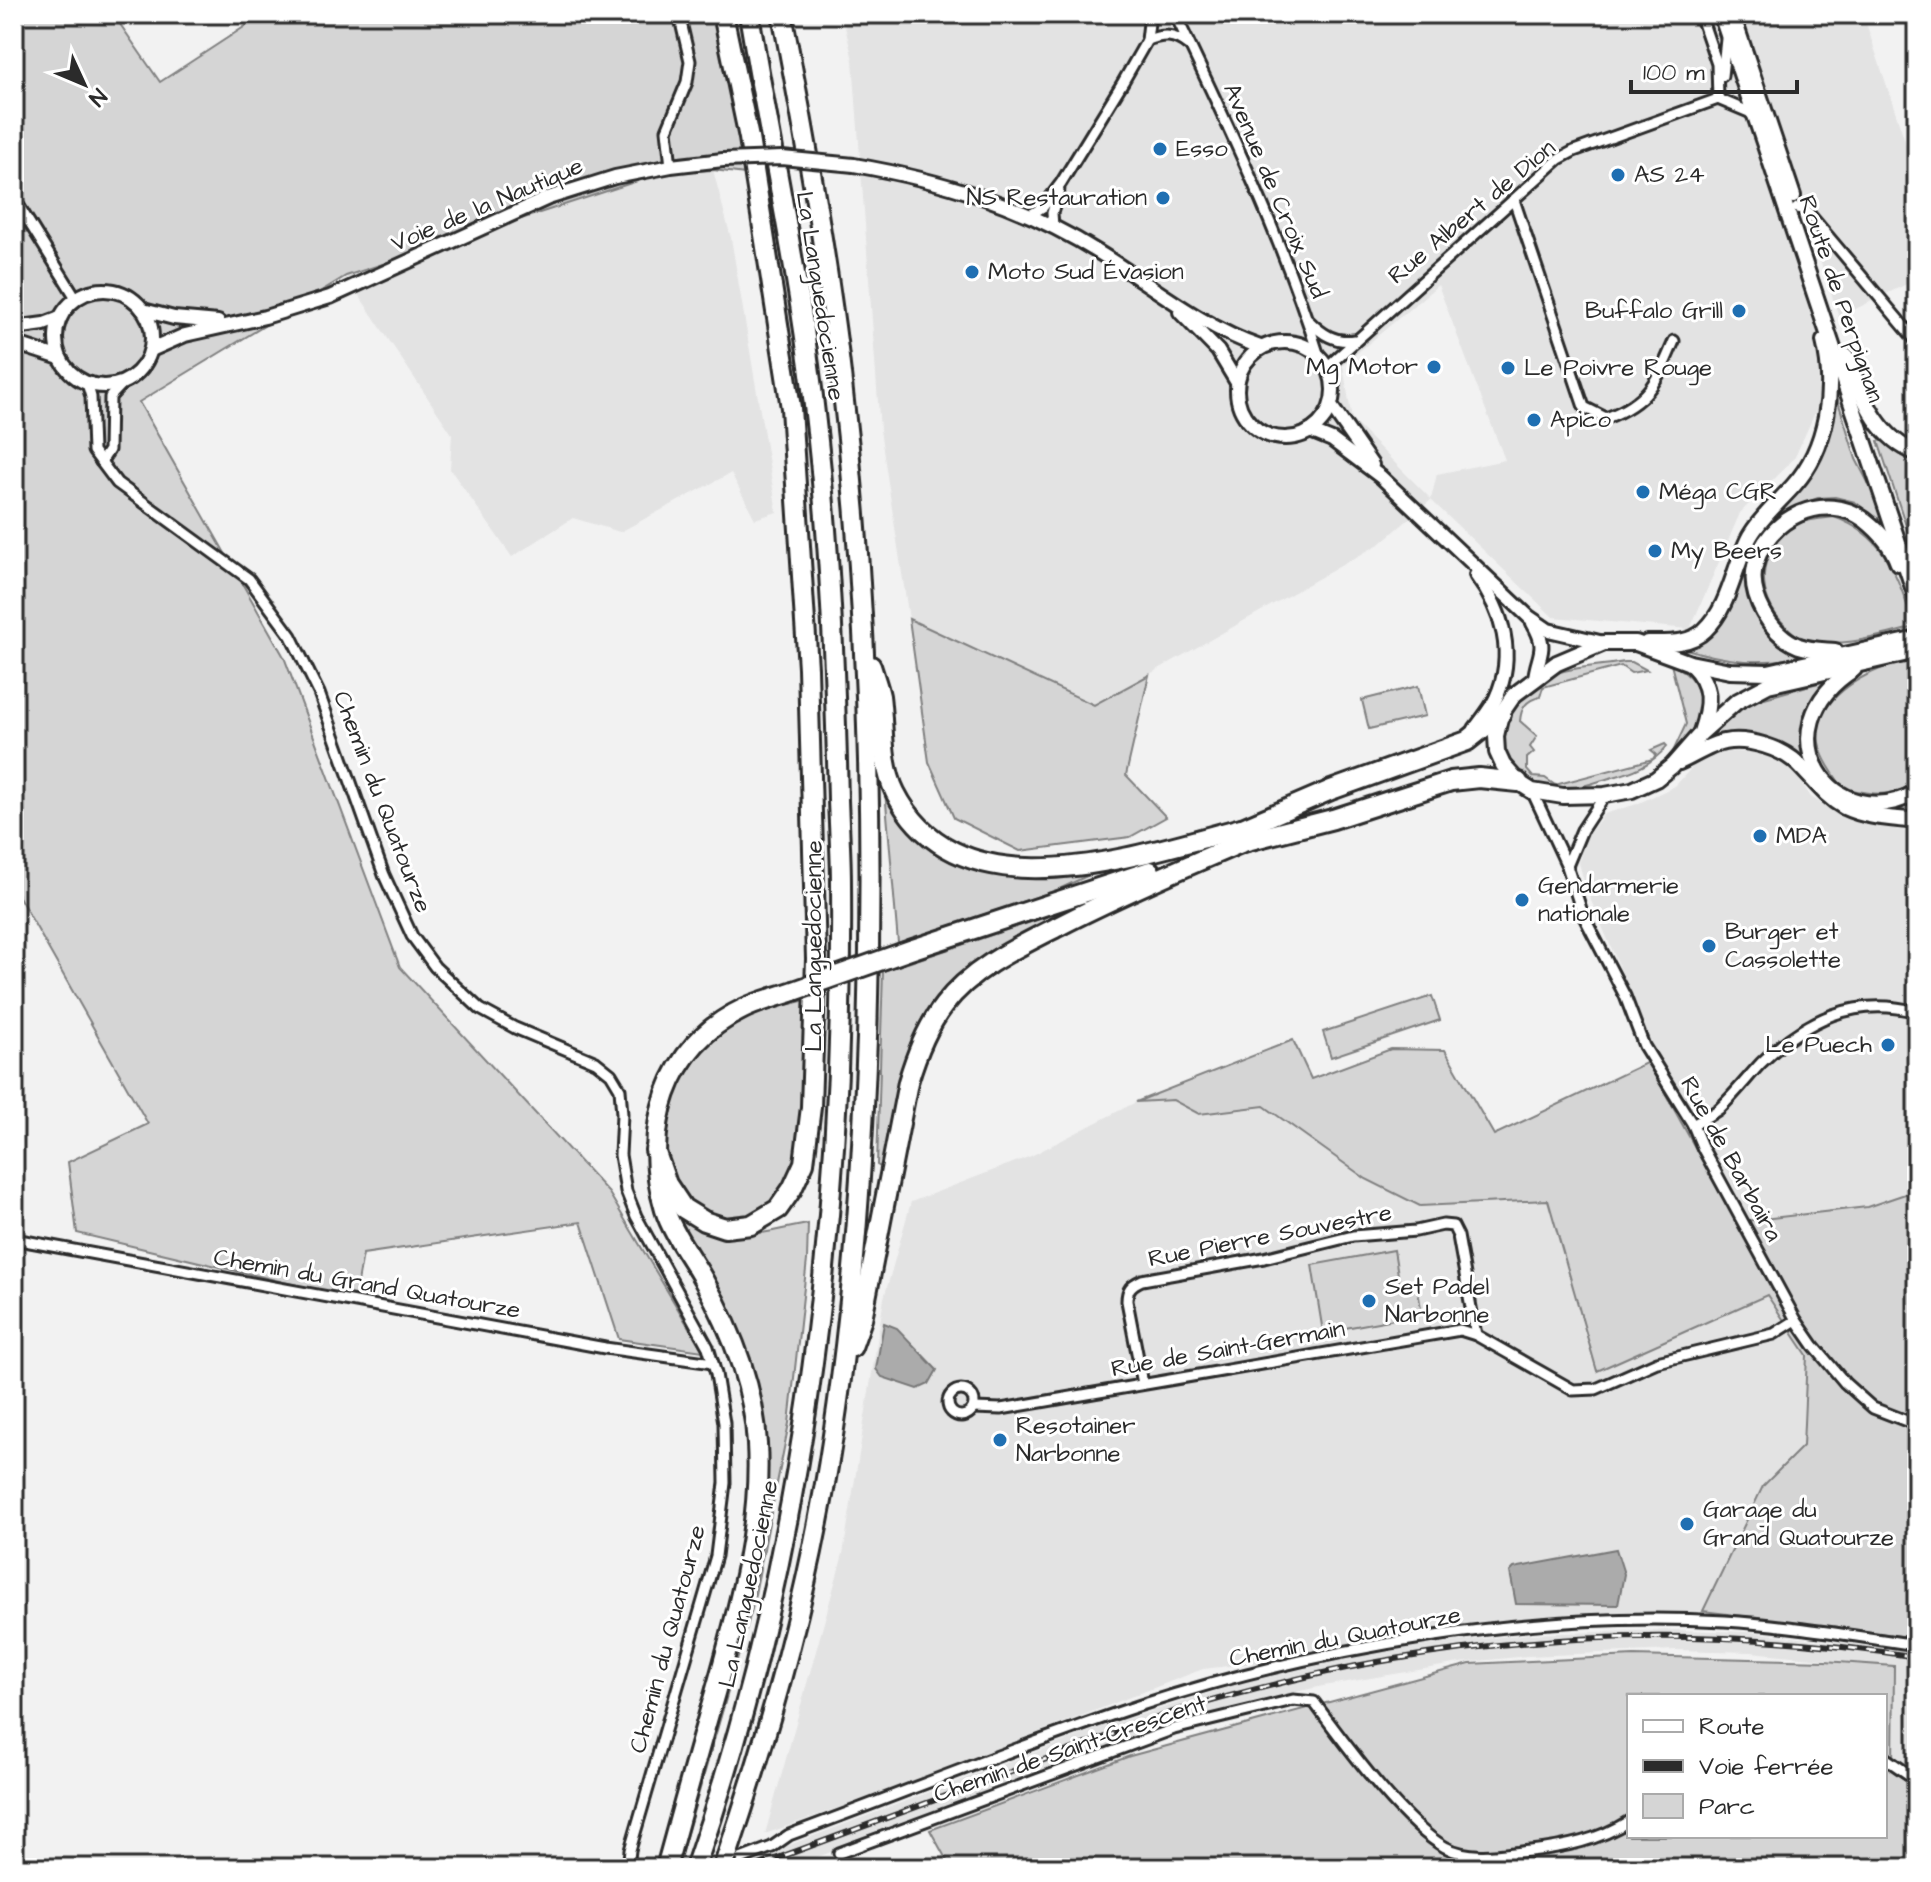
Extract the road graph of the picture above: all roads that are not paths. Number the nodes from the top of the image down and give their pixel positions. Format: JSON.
{"nodes":[{"id":1,"x":679,"y":14,"type":"edge"},
{"id":2,"x":723,"y":14,"type":"edge"},
{"id":3,"x":749,"y":14,"type":"edge"},
{"id":4,"x":782,"y":14,"type":"edge"},
{"id":5,"x":1150,"y":14,"type":"edge"},
{"id":6,"x":1175,"y":14,"type":"edge"},
{"id":7,"x":1700,"y":14,"type":"edge"},
{"id":8,"x":1721,"y":14,"type":"edge"},
{"id":9,"x":1732,"y":14,"type":"edge"},
{"id":10,"x":1147,"y":40,"type":"junction"},
{"id":11,"x":1191,"y":47,"type":"junction"},
{"id":12,"x":1718,"y":99,"type":"junction"},
{"id":13,"x":1757,"y":120,"type":"junction"},
{"id":14,"x":671,"y":166,"type":"junction"},
{"id":15,"x":1061,"y":183,"type":"junction"},
{"id":16,"x":14,"y":198,"type":"edge"},
{"id":17,"x":1514,"y":200,"type":"junction"},
{"id":18,"x":1797,"y":208,"type":"junction"},
{"id":19,"x":1030,"y":215,"type":"junction"},
{"id":20,"x":1053,"y":226,"type":"junction"},
{"id":21,"x":1802,"y":251,"type":"junction"},
{"id":22,"x":76,"y":298,"type":"junction"},
{"id":23,"x":1169,"y":301,"type":"junction"},
{"id":24,"x":143,"y":310,"type":"junction"},
{"id":25,"x":60,"y":318,"type":"junction"},
{"id":26,"x":1307,"y":318,"type":"junction"},
{"id":27,"x":229,"y":324,"type":"junction"},
{"id":28,"x":14,"y":328,"type":"edge"},
{"id":29,"x":1354,"y":340,"type":"junction"},
{"id":30,"x":1674,"y":341,"type":"dead end"},
{"id":31,"x":1917,"y":342,"type":"edge"},
{"id":32,"x":14,"y":343,"type":"edge"},
{"id":33,"x":1260,"y":347,"type":"junction"},
{"id":34,"x":151,"y":350,"type":"junction"},
{"id":35,"x":1318,"y":353,"type":"junction"},
{"id":36,"x":1846,"y":356,"type":"junction"},
{"id":37,"x":60,"y":358,"type":"junction"},
{"id":38,"x":1328,"y":366,"type":"junction"},
{"id":39,"x":125,"y":381,"type":"junction"},
{"id":40,"x":1236,"y":381,"type":"junction"},
{"id":41,"x":87,"y":383,"type":"junction"},
{"id":42,"x":1331,"y":406,"type":"junction"},
{"id":43,"x":1310,"y":431,"type":"junction"},
{"id":44,"x":1917,"y":453,"type":"edge"},
{"id":45,"x":101,"y":462,"type":"junction"},
{"id":46,"x":1381,"y":477,"type":"junction"},
{"id":47,"x":1460,"y":553,"type":"junction"},
{"id":48,"x":1917,"y":577,"type":"edge"},
{"id":49,"x":1917,"y":599,"type":"edge"},
{"id":50,"x":1917,"y":608,"type":"edge"},
{"id":51,"x":1529,"y":617,"type":"junction"},
{"id":52,"x":863,"y":638,"type":"junction"},
{"id":53,"x":1917,"y":639,"type":"edge"},
{"id":54,"x":1604,"y":643,"type":"junction"},
{"id":55,"x":1636,"y":643,"type":"junction"},
{"id":56,"x":1899,"y":649,"type":"junction"},
{"id":57,"x":1917,"y":651,"type":"edge"},
{"id":58,"x":1852,"y":652,"type":"junction"},
{"id":59,"x":1868,"y":661,"type":"junction"},
{"id":60,"x":1690,"y":663,"type":"junction"},
{"id":61,"x":1535,"y":678,"type":"junction"},
{"id":62,"x":1501,"y":714,"type":"junction"},
{"id":63,"x":1701,"y":733,"type":"junction"},
{"id":64,"x":1467,"y":741,"type":"junction"},
{"id":65,"x":1672,"y":766,"type":"junction"},
{"id":66,"x":1525,"y":787,"type":"junction"},
{"id":67,"x":1917,"y":792,"type":"edge"},
{"id":68,"x":1605,"y":795,"type":"junction"},
{"id":69,"x":1917,"y":821,"type":"edge"},
{"id":70,"x":1245,"y":834,"type":"junction"},
{"id":71,"x":1567,"y":866,"type":"junction"},
{"id":72,"x":1917,"y":1012,"type":"edge"},
{"id":73,"x":1693,"y":1125,"type":"junction"},
{"id":74,"x":655,"y":1150,"type":"junction"},
{"id":75,"x":14,"y":1239,"type":"edge"},
{"id":76,"x":1796,"y":1320,"type":"junction"},
{"id":77,"x":1476,"y":1335,"type":"junction"},
{"id":78,"x":713,"y":1363,"type":"junction"},
{"id":79,"x":843,"y":1370,"type":"junction"},
{"id":80,"x":1143,"y":1384,"type":"junction"},
{"id":81,"x":974,"y":1408,"type":"dead end"},
{"id":82,"x":1917,"y":1425,"type":"edge"},
{"id":83,"x":1917,"y":1645,"type":"edge"},
{"id":84,"x":1887,"y":1759,"type":"edge"},
{"id":85,"x":1917,"y":1780,"type":"edge"},
{"id":86,"x":1627,"y":1822,"type":"edge"},
{"id":87,"x":839,"y":1853,"type":"dead end"},
{"id":88,"x":722,"y":1864,"type":"edge"},
{"id":89,"x":628,"y":1868,"type":"edge"},
{"id":90,"x":666,"y":1868,"type":"edge"},
{"id":91,"x":695,"y":1868,"type":"edge"}],
"edges":[{"from":1,"to":14,"type":"street"},
{"from":2,"to":74,"type":"highway"},
{"from":3,"to":91,"type":"highway","name":"La Languedocienne"},
{"from":4,"to":52,"type":"highway","name":"La Languedocienne"},
{"from":5,"to":10,"type":"street"},
{"from":6,"to":11,"type":"street","name":"Avenue de Croix Sud"},
{"from":7,"to":12,"type":"street"},
{"from":8,"to":12,"type":"street"},
{"from":8,"to":13,"type":"main road","name":"Route de Perpignan"},
{"from":9,"to":18,"type":"main road","name":"Route de Perpignan"},
{"from":10,"to":11,"type":"street"},
{"from":10,"to":15,"type":"street"},
{"from":11,"to":26,"type":"street","name":"Avenue de Croix Sud"},
{"from":12,"to":13,"type":"street"},
{"from":12,"to":17,"type":"street","name":"Rue Albert de Dion"},
{"from":13,"to":21,"type":"main road","name":"Route de Perpignan"},
{"from":14,"to":19,"type":"street","name":"Voie de la Nautique","bridge":true},
{"from":14,"to":27,"type":"street","name":"Voie de la Nautique"},
{"from":15,"to":19,"type":"street"},
{"from":15,"to":20,"type":"street"},
{"from":16,"to":22,"type":"street"},
{"from":17,"to":29,"type":"street","name":"Rue Albert de Dion"},
{"from":17,"to":30,"type":"street"},
{"from":18,"to":31,"type":"street"},
{"from":18,"to":36,"type":"main road","name":"Route de Perpignan"},
{"from":19,"to":20,"type":"street","name":"Voie de la Nautique"},
{"from":20,"to":23,"type":"street","name":"Voie de la Nautique"},
{"from":21,"to":49,"type":"main road","name":"Route de Perpignan"},
{"from":21,"to":55,"type":"main road"},
{"from":22,"to":24,"type":"street"},
{"from":22,"to":25,"type":"street"},
{"from":23,"to":33,"type":"street","name":"Voie de la Nautique"},
{"from":23,"to":40,"type":"street","name":"Voie de la Nautique"},
{"from":24,"to":27,"type":"street","name":"Voie de la Nautique"},
{"from":24,"to":34,"type":"street"},
{"from":25,"to":28,"type":"street"},
{"from":25,"to":37,"type":"street"},
{"from":26,"to":29,"type":"street"},
{"from":26,"to":35,"type":"street","name":"Avenue de Croix Sud"},
{"from":27,"to":34,"type":"street","name":"Voie de la Nautique"},
{"from":29,"to":38,"type":"street","name":"Rue Albert de Dion"},
{"from":32,"to":37,"type":"street"},
{"from":33,"to":35,"type":"street"},
{"from":33,"to":40,"type":"street"},
{"from":34,"to":39,"type":"street"},
{"from":35,"to":38,"type":"street"},
{"from":36,"to":44,"type":"main road"},
{"from":36,"to":48,"type":"main road","name":"Route de Perpignan"},
{"from":37,"to":41,"type":"street"},
{"from":38,"to":42,"type":"street"},
{"from":39,"to":41,"type":"street"},
{"from":39,"to":45,"type":"street"},
{"from":40,"to":43,"type":"street"},
{"from":41,"to":45,"type":"street","name":"Chemin du Quatourze"},
{"from":42,"to":43,"type":"street"},
{"from":42,"to":46,"type":"street"},
{"from":43,"to":46,"type":"street"},
{"from":45,"to":78,"type":"street","name":"Chemin du Quatourze"},
{"from":46,"to":47,"type":"street"},
{"from":47,"to":51,"type":"street"},
{"from":47,"to":64,"type":"street"},
{"from":50,"to":58,"type":"main road"},
{"from":51,"to":54,"type":"street"},
{"from":51,"to":61,"type":"street"},
{"from":52,"to":70,"type":"highway"},
{"from":52,"to":79,"type":"highway","name":"La Languedocienne"},
{"from":53,"to":56,"type":"main road"},
{"from":54,"to":55,"type":"main road"},
{"from":54,"to":61,"type":"main road"},
{"from":55,"to":60,"type":"main road"},
{"from":56,"to":57,"type":"main road"},
{"from":56,"to":58,"type":"main road"},
{"from":56,"to":59,"type":"main road"},
{"from":58,"to":60,"type":"main road"},
{"from":59,"to":63,"type":"main road"},
{"from":59,"to":67,"type":"main road"},
{"from":60,"to":63,"type":"main road"},
{"from":61,"to":62,"type":"main road"},
{"from":62,"to":64,"type":"highway"},
{"from":62,"to":66,"type":"main road"},
{"from":63,"to":65,"type":"main road"},
{"from":64,"to":70,"type":"highway"},
{"from":65,"to":68,"type":"main road"},
{"from":65,"to":69,"type":"main road"},
{"from":66,"to":68,"type":"main road"},
{"from":66,"to":70,"type":"highway"},
{"from":66,"to":71,"type":"street","name":"Rue de Barbaira"},
{"from":68,"to":71,"type":"street"},
{"from":70,"to":74,"type":"highway","bridge":true},
{"from":70,"to":79,"type":"highway"},
{"from":71,"to":73,"type":"street","name":"Rue de Barbaira"},
{"from":72,"to":73,"type":"street"},
{"from":73,"to":76,"type":"street","name":"Rue de Barbaira"},
{"from":74,"to":90,"type":"highway"},
{"from":75,"to":78,"type":"street","name":"Chemin du Grand Quatourze"},
{"from":76,"to":77,"type":"street","name":"Rue de Saint-Germain"},
{"from":76,"to":82,"type":"street","name":"Rue de Barbaira"},
{"from":77,"to":80,"type":"street","name":"Rue de Saint-Germain"},
{"from":77,"to":80,"type":"street","name":"Rue Pierre Souvestre"},
{"from":78,"to":89,"type":"street","name":"Chemin du Quatourze"},
{"from":79,"to":88,"type":"highway","name":"La Languedocienne"},
{"from":80,"to":81,"type":"street","name":"Rue de Saint-Germain"},
{"from":83,"to":88,"type":"street","name":"Chemin du Quatourze"},
{"from":84,"to":85,"type":"street"},
{"from":86,"to":87,"type":"street","name":"Chemin de Saint-Crescent"}]}
